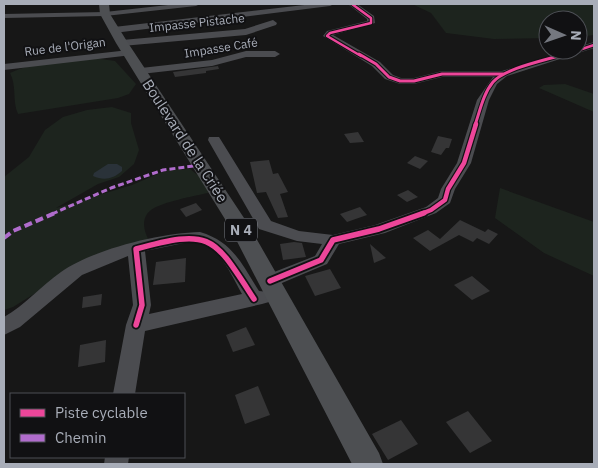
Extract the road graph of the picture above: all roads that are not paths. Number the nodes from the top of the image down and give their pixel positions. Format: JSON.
{"nodes":[{"id":1,"x":196,"y":4,"type":"edge"},
{"id":2,"x":330,"y":4,"type":"edge"},
{"id":3,"x":352,"y":4,"type":"edge"},
{"id":4,"x":146,"y":7,"type":"edge"},
{"id":5,"x":4,"y":16,"type":"edge"},
{"id":6,"x":273,"y":23,"type":"dead end"},
{"id":7,"x":115,"y":29,"type":"edge"},
{"id":8,"x":594,"y":45,"type":"edge"},
{"id":9,"x":276,"y":54,"type":"dead end"},
{"id":10,"x":4,"y":67,"type":"edge"},
{"id":11,"x":140,"y":71,"type":"junction"},
{"id":12,"x":503,"y":74,"type":"junction"},
{"id":13,"x":214,"y":140,"type":"dead end"},
{"id":14,"x":232,"y":174,"type":"junction"},
{"id":15,"x":210,"y":179,"type":"junction"},
{"id":16,"x":333,"y":240,"type":"junction"},
{"id":17,"x":136,"y":249,"type":"junction"},
{"id":18,"x":273,"y":287,"type":"junction"},
{"id":19,"x":254,"y":299,"type":"junction"},
{"id":20,"x":136,"y":325,"type":"junction"},
{"id":21,"x":4,"y":327,"type":"edge"},
{"id":22,"x":124,"y":393,"type":"edge"},
{"id":23,"x":368,"y":464,"type":"edge"}],
"edges":[{"from":1,"to":4,"type":"street"},
{"from":2,"to":7,"type":"street"},
{"from":3,"to":12,"type":"street"},
{"from":4,"to":7,"type":"street"},
{"from":5,"to":7,"type":"street"},
{"from":6,"to":7,"type":"street","name":"Impasse Pistache"},
{"from":7,"to":10,"type":"street","name":"Rue de l'Origan"},
{"from":7,"to":11,"type":"main road","name":"Boulevard de la Criée","number":"N 4"},
{"from":8,"to":12,"type":"street"},
{"from":9,"to":11,"type":"street","name":"Impasse Café"},
{"from":11,"to":15,"type":"main road","name":"Boulevard de la Criée","number":"N 4"},
{"from":12,"to":16,"type":"street"},
{"from":13,"to":14,"type":"street"},
{"from":14,"to":15,"type":"street"},
{"from":14,"to":16,"type":"street"},
{"from":15,"to":18,"type":"main road","name":"Boulevard de la Criée","number":"N 4"},
{"from":16,"to":18,"type":"street"},
{"from":17,"to":19,"type":"street"},
{"from":17,"to":20,"type":"street"},
{"from":17,"to":21,"type":"street"},
{"from":18,"to":19,"type":"street"},
{"from":18,"to":23,"type":"main road","name":"Boulevard de la Criée","number":"N 4"},
{"from":19,"to":20,"type":"street"},
{"from":20,"to":22,"type":"street"}]}
